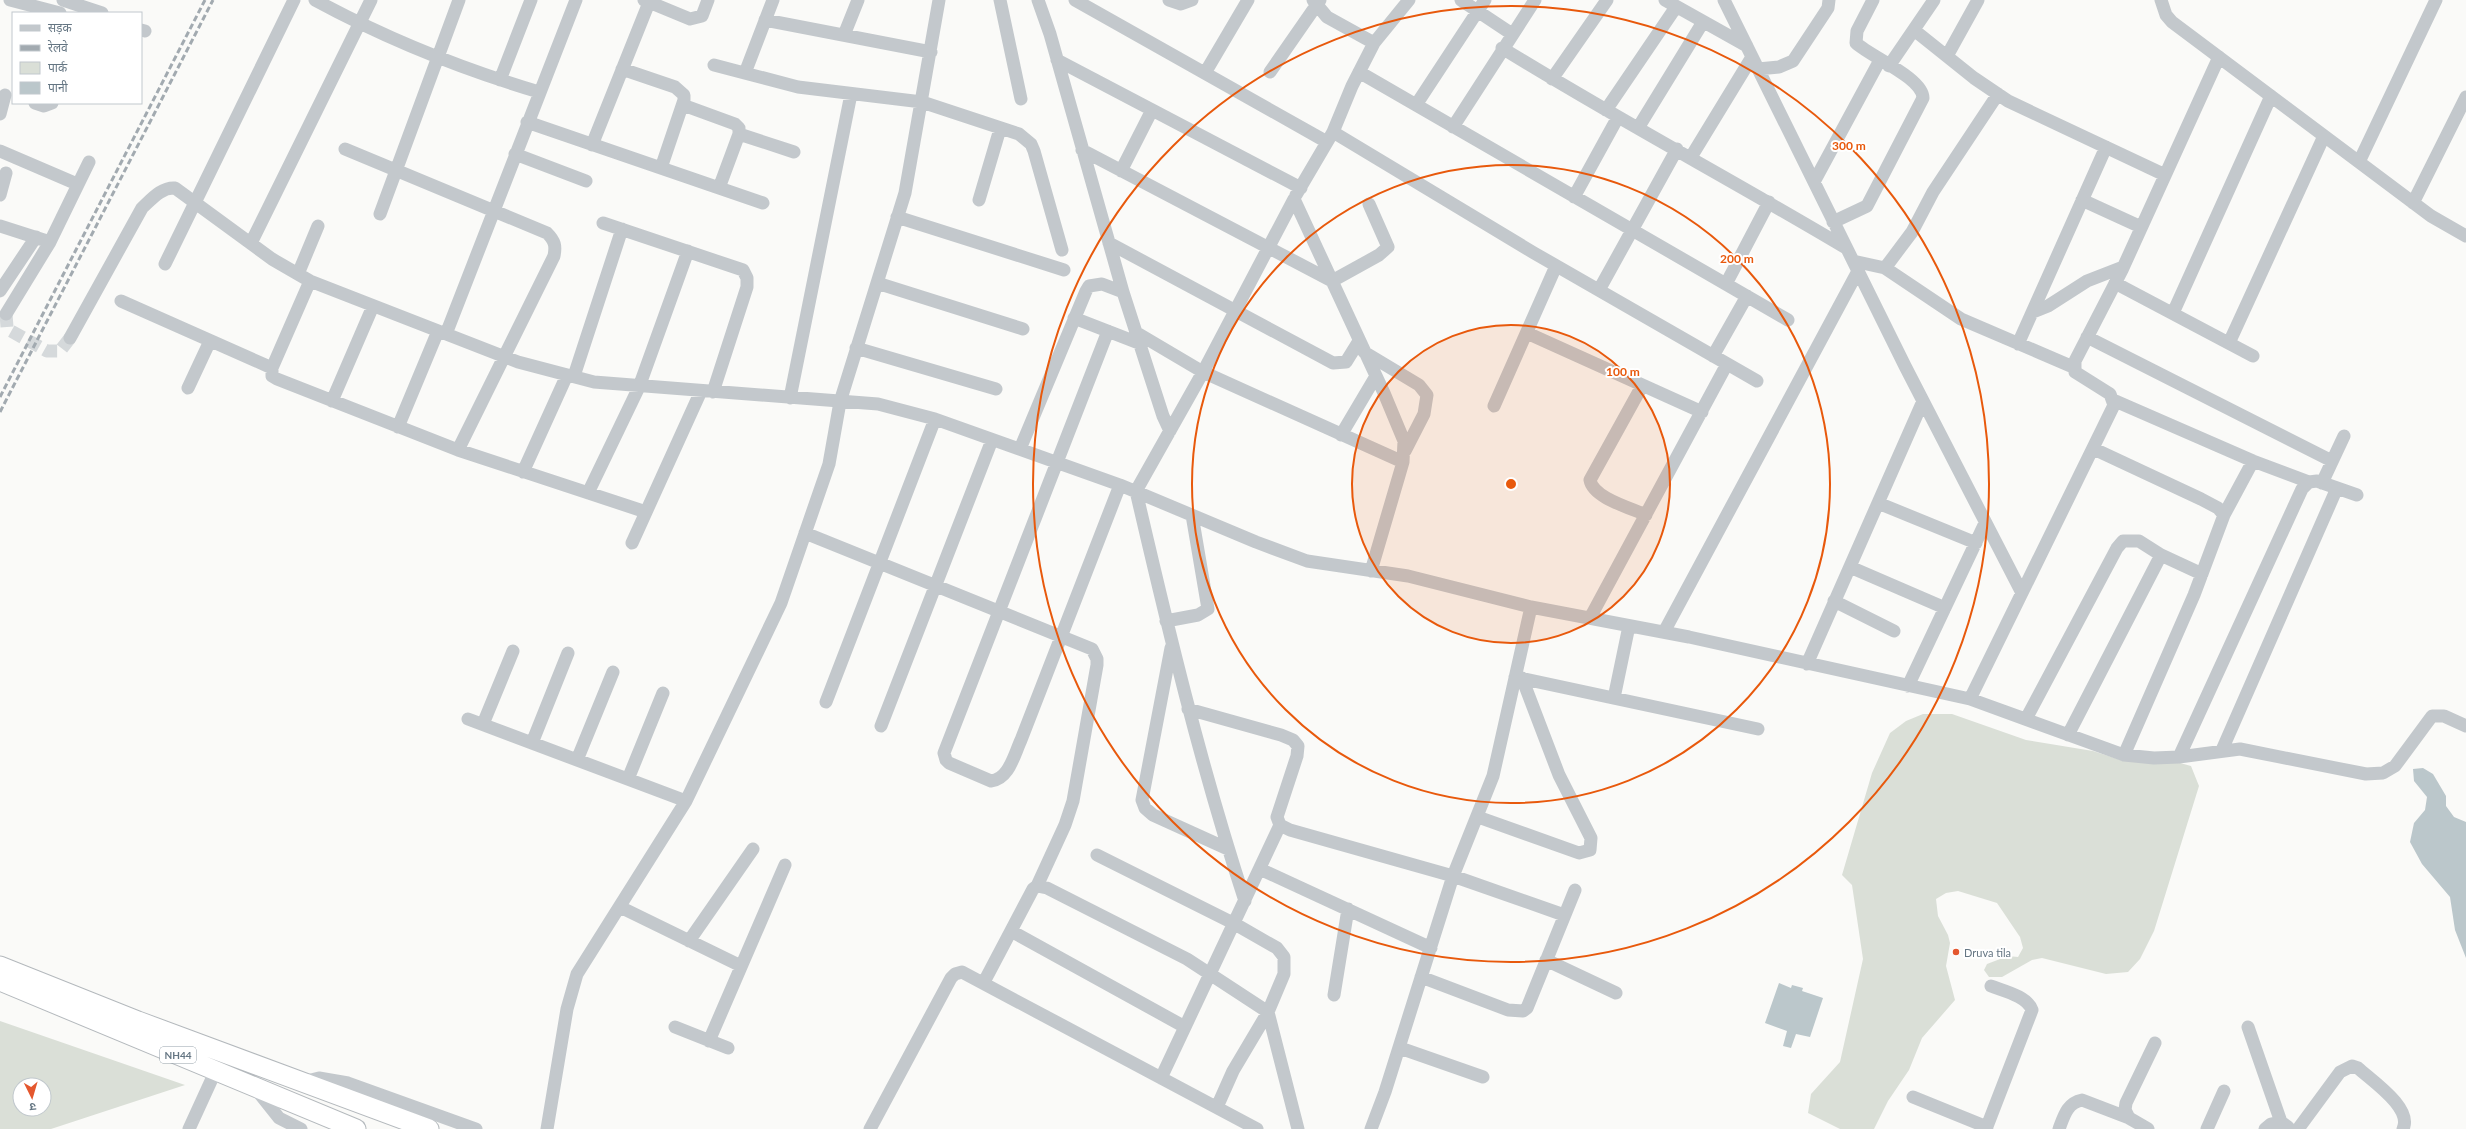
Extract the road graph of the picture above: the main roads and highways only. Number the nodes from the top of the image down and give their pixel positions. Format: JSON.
{"nodes":[{"id":1,"x":0,"y":966,"type":"edge"},
{"id":2,"x":0,"y":981,"type":"edge"},
{"id":3,"x":356,"y":1129,"type":"edge"},
{"id":4,"x":429,"y":1129,"type":"edge"}],
"edges":[{"from":1,"to":4,"type":"highway","number":"NH44"},
{"from":2,"to":3,"type":"highway","number":"NH44"}]}
